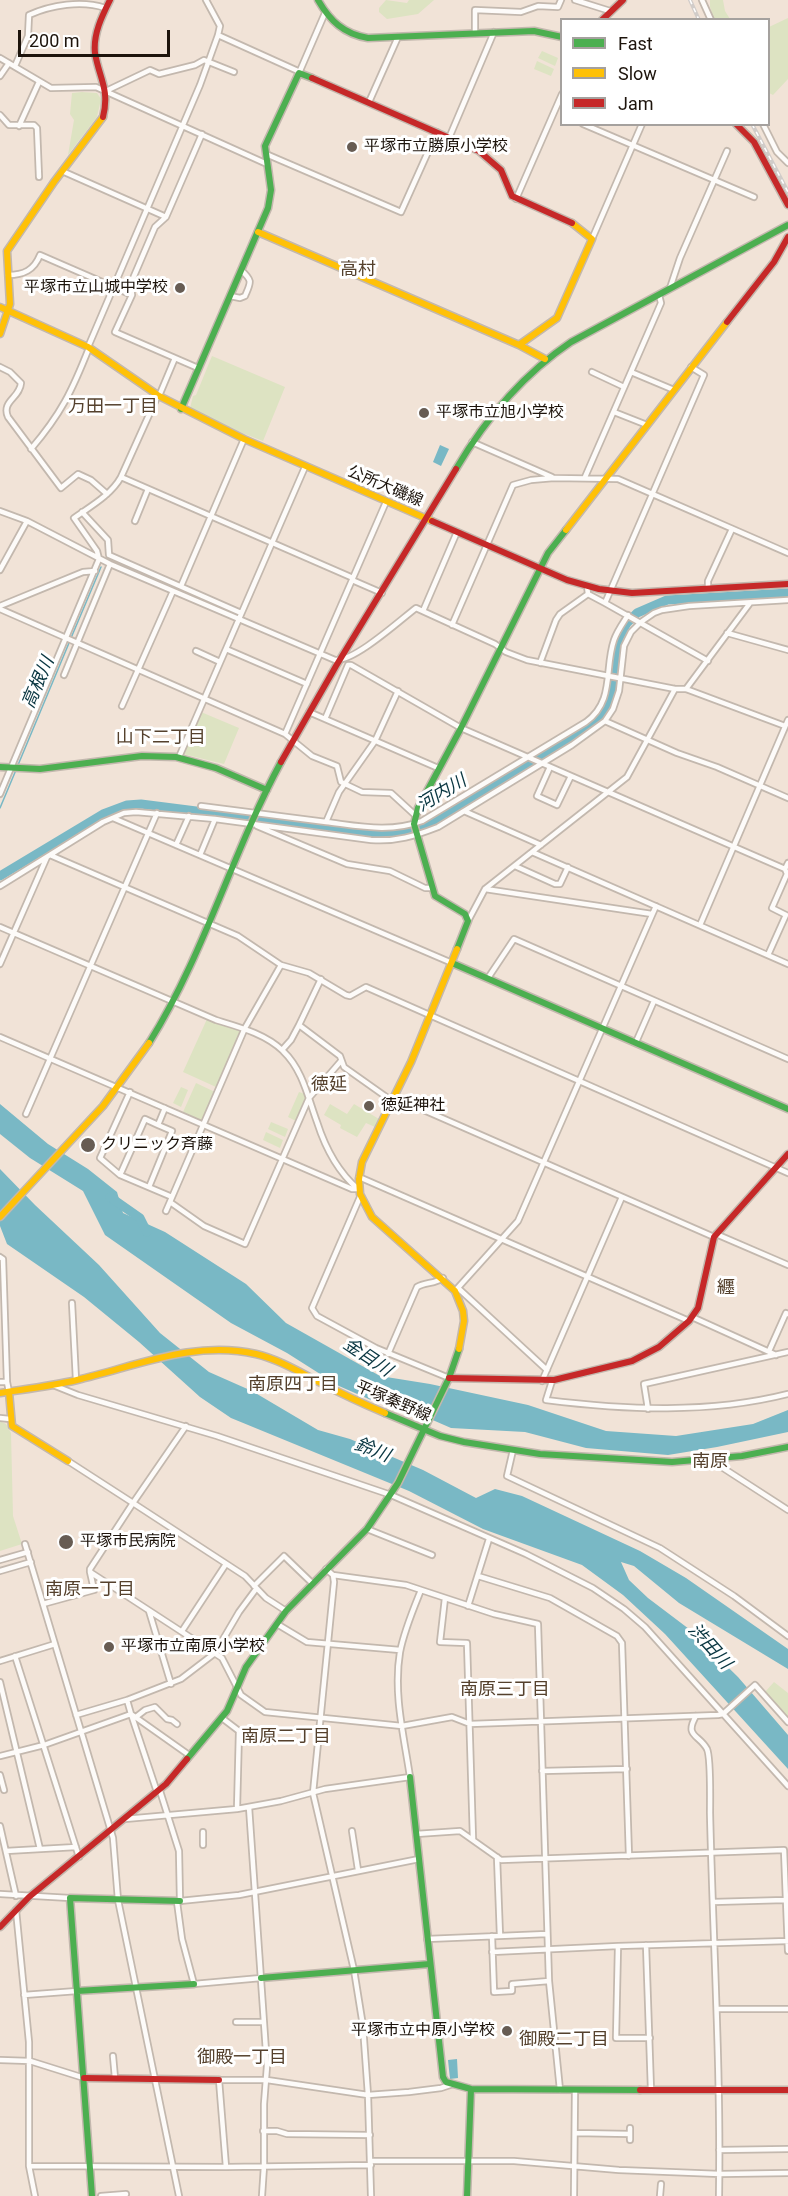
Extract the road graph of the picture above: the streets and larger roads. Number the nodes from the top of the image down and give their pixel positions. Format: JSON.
{"nodes":[{"id":1,"x":110,"y":0,"type":"edge"},
{"id":2,"x":318,"y":0,"type":"edge"},
{"id":3,"x":561,"y":0,"type":"edge"},
{"id":4,"x":623,"y":0,"type":"edge"},
{"id":5,"x":702,"y":0,"type":"edge"},
{"id":6,"x":208,"y":1,"type":"edge"},
{"id":7,"x":578,"y":1,"type":"edge"},
{"id":8,"x":105,"y":8,"type":"junction"},
{"id":9,"x":610,"y":11,"type":"junction"},
{"id":10,"x":325,"y":13,"type":"junction"},
{"id":11,"x":604,"y":18,"type":"edge"},
{"id":12,"x":710,"y":18,"type":"edge"},
{"id":13,"x":494,"y":32,"type":"junction"},
{"id":14,"x":475,"y":33,"type":"junction"},
{"id":15,"x":218,"y":35,"type":"junction"},
{"id":16,"x":398,"y":37,"type":"junction"},
{"id":17,"x":560,"y":37,"type":"edge"},
{"id":18,"x":0,"y":58,"type":"edge"},
{"id":19,"x":209,"y":61,"type":"junction"},
{"id":20,"x":9,"y":63,"type":"junction"},
{"id":21,"x":15,"y":66,"type":"junction"},
{"id":22,"x":234,"y":72,"type":"dead end"},
{"id":23,"x":300,"y":72,"type":"junction"},
{"id":24,"x":0,"y":76,"type":"edge"},
{"id":25,"x":39,"y":82,"type":"junction"},
{"id":26,"x":106,"y":92,"type":"junction"},
{"id":27,"x":560,"y":97,"type":"edge"},
{"id":28,"x":369,"y":102,"type":"junction"},
{"id":29,"x":554,"y":112,"type":"junction"},
{"id":30,"x":0,"y":115,"type":"edge"},
{"id":31,"x":560,"y":115,"type":"edge"},
{"id":32,"x":19,"y":126,"type":"junction"},
{"id":33,"x":182,"y":126,"type":"junction"},
{"id":34,"x":587,"y":126,"type":"edge"},
{"id":35,"x":641,"y":126,"type":"edge"},
{"id":36,"x":738,"y":126,"type":"edge"},
{"id":37,"x":764,"y":126,"type":"edge"},
{"id":38,"x":437,"y":132,"type":"junction"},
{"id":39,"x":202,"y":134,"type":"junction"},
{"id":40,"x":448,"y":138,"type":"junction"},
{"id":41,"x":634,"y":147,"type":"junction"},
{"id":42,"x":727,"y":151,"type":"dead end"},
{"id":43,"x":266,"y":154,"type":"junction"},
{"id":44,"x":788,"y":163,"type":"edge"},
{"id":45,"x":267,"y":164,"type":"junction"},
{"id":46,"x":62,"y":171,"type":"junction"},
{"id":47,"x":39,"y":177,"type":"dead end"},
{"id":48,"x":714,"y":180,"type":"junction"},
{"id":49,"x":754,"y":197,"type":"dead end"},
{"id":50,"x":516,"y":199,"type":"junction"},
{"id":51,"x":788,"y":205,"type":"edge"},
{"id":52,"x":147,"y":208,"type":"junction"},
{"id":53,"x":166,"y":217,"type":"junction"},
{"id":54,"x":788,"y":225,"type":"edge"},
{"id":55,"x":258,"y":232,"type":"junction"},
{"id":56,"x":788,"y":237,"type":"edge"},
{"id":57,"x":592,"y":239,"type":"junction"},
{"id":58,"x":241,"y":270,"type":"junction"},
{"id":59,"x":8,"y":275,"type":"junction"},
{"id":60,"x":112,"y":287,"type":"junction"},
{"id":61,"x":670,"y":288,"type":"junction"},
{"id":62,"x":132,"y":295,"type":"junction"},
{"id":63,"x":659,"y":295,"type":"junction"},
{"id":64,"x":230,"y":296,"type":"junction"},
{"id":65,"x":0,"y":307,"type":"edge"},
{"id":66,"x":8,"y":311,"type":"junction"},
{"id":67,"x":0,"y":334,"type":"edge"},
{"id":68,"x":519,"y":345,"type":"junction"},
{"id":69,"x":89,"y":348,"type":"junction"},
{"id":70,"x":175,"y":358,"type":"junction"},
{"id":71,"x":545,"y":359,"type":"junction"},
{"id":72,"x":0,"y":367,"type":"edge"},
{"id":73,"x":691,"y":367,"type":"junction"},
{"id":74,"x":198,"y":368,"type":"junction"},
{"id":75,"x":592,"y":372,"type":"dead end"},
{"id":76,"x":631,"y":372,"type":"junction"},
{"id":77,"x":624,"y":387,"type":"junction"},
{"id":78,"x":674,"y":390,"type":"junction"},
{"id":79,"x":158,"y":396,"type":"junction"},
{"id":80,"x":181,"y":409,"type":"junction"},
{"id":81,"x":614,"y":412,"type":"junction"},
{"id":82,"x":647,"y":425,"type":"junction"},
{"id":83,"x":244,"y":439,"type":"junction"},
{"id":84,"x":472,"y":442,"type":"junction"},
{"id":85,"x":31,"y":449,"type":"junction"},
{"id":86,"x":305,"y":467,"type":"junction"},
{"id":87,"x":121,"y":477,"type":"junction"},
{"id":88,"x":585,"y":477,"type":"junction"},
{"id":89,"x":554,"y":478,"type":"junction"},
{"id":90,"x":606,"y":478,"type":"junction"},
{"id":91,"x":148,"y":489,"type":"junction"},
{"id":92,"x":652,"y":493,"type":"junction"},
{"id":93,"x":107,"y":494,"type":"junction"},
{"id":94,"x":386,"y":502,"type":"junction"},
{"id":95,"x":0,"y":511,"type":"edge"},
{"id":96,"x":82,"y":512,"type":"junction"},
{"id":97,"x":211,"y":517,"type":"junction"},
{"id":98,"x":426,"y":519,"type":"junction"},
{"id":99,"x":27,"y":521,"type":"junction"},
{"id":100,"x":135,"y":521,"type":"dead end"},
{"id":101,"x":732,"y":529,"type":"junction"},
{"id":102,"x":457,"y":532,"type":"junction"},
{"id":103,"x":272,"y":543,"type":"junction"},
{"id":104,"x":487,"y":546,"type":"junction"},
{"id":105,"x":788,"y":553,"type":"edge"},
{"id":106,"x":99,"y":559,"type":"junction"},
{"id":107,"x":110,"y":564,"type":"junction"},
{"id":108,"x":539,"y":569,"type":"junction"},
{"id":109,"x":0,"y":570,"type":"edge"},
{"id":110,"x":95,"y":571,"type":"junction"},
{"id":111,"x":352,"y":579,"type":"junction"},
{"id":112,"x":788,"y":585,"type":"edge"},
{"id":113,"x":181,"y":586,"type":"junction"},
{"id":114,"x":708,"y":589,"type":"junction"},
{"id":115,"x":588,"y":590,"type":"junction"},
{"id":116,"x":173,"y":591,"type":"junction"},
{"id":117,"x":610,"y":591,"type":"junction"},
{"id":118,"x":382,"y":593,"type":"junction"},
{"id":119,"x":788,"y":600,"type":"edge"},
{"id":120,"x":605,"y":603,"type":"junction"},
{"id":121,"x":750,"y":603,"type":"junction"},
{"id":122,"x":0,"y":608,"type":"edge"},
{"id":123,"x":423,"y":611,"type":"junction"},
{"id":124,"x":242,"y":613,"type":"junction"},
{"id":125,"x":628,"y":615,"type":"junction"},
{"id":126,"x":239,"y":619,"type":"junction"},
{"id":127,"x":640,"y":622,"type":"junction"},
{"id":128,"x":452,"y":625,"type":"junction"},
{"id":129,"x":728,"y":633,"type":"junction"},
{"id":130,"x":66,"y":638,"type":"junction"},
{"id":131,"x":77,"y":643,"type":"junction"},
{"id":132,"x":500,"y":648,"type":"junction"},
{"id":133,"x":226,"y":649,"type":"junction"},
{"id":134,"x":788,"y":650,"type":"edge"},
{"id":135,"x":196,"y":651,"type":"dead end"},
{"id":136,"x":320,"y":654,"type":"junction"},
{"id":137,"x":340,"y":661,"type":"junction"},
{"id":138,"x":708,"y":661,"type":"junction"},
{"id":139,"x":220,"y":662,"type":"junction"},
{"id":140,"x":540,"y":663,"type":"junction"},
{"id":141,"x":138,"y":669,"type":"junction"},
{"id":142,"x":64,"y":675,"type":"dead end"},
{"id":143,"x":609,"y":676,"type":"junction"},
{"id":144,"x":620,"y":678,"type":"junction"},
{"id":145,"x":307,"y":684,"type":"junction"},
{"id":146,"x":675,"y":689,"type":"junction"},
{"id":147,"x":686,"y":689,"type":"junction"},
{"id":148,"x":398,"y":691,"type":"junction"},
{"id":149,"x":204,"y":699,"type":"junction"},
{"id":150,"x":123,"y":706,"type":"dead end"},
{"id":151,"x":309,"y":712,"type":"junction"},
{"id":152,"x":325,"y":719,"type":"junction"},
{"id":153,"x":788,"y":720,"type":"edge"},
{"id":154,"x":605,"y":721,"type":"junction"},
{"id":155,"x":785,"y":726,"type":"junction"},
{"id":156,"x":461,"y":728,"type":"junction"},
{"id":157,"x":285,"y":734,"type":"junction"},
{"id":158,"x":648,"y":740,"type":"junction"},
{"id":159,"x":292,"y":741,"type":"junction"},
{"id":160,"x":375,"y":741,"type":"junction"},
{"id":161,"x":178,"y":757,"type":"junction"},
{"id":162,"x":529,"y":757,"type":"junction"},
{"id":163,"x":542,"y":763,"type":"junction"},
{"id":164,"x":0,"y":767,"type":"edge"},
{"id":165,"x":550,"y":767,"type":"junction"},
{"id":166,"x":438,"y":768,"type":"junction"},
{"id":167,"x":11,"y":769,"type":"junction"},
{"id":168,"x":571,"y":776,"type":"junction"},
{"id":169,"x":344,"y":784,"type":"junction"},
{"id":170,"x":760,"y":785,"type":"junction"},
{"id":171,"x":267,"y":790,"type":"junction"},
{"id":172,"x":610,"y":792,"type":"junction"},
{"id":173,"x":0,"y":794,"type":"edge"},
{"id":174,"x":788,"y":798,"type":"edge"},
{"id":175,"x":201,"y":806,"type":"dead end"},
{"id":176,"x":464,"y":811,"type":"junction"},
{"id":177,"x":157,"y":813,"type":"junction"},
{"id":178,"x":256,"y":813,"type":"junction"},
{"id":179,"x":415,"y":815,"type":"junction"},
{"id":180,"x":189,"y":816,"type":"junction"},
{"id":181,"x":113,"y":818,"type":"junction"},
{"id":182,"x":215,"y":819,"type":"junction"},
{"id":183,"x":326,"y":822,"type":"junction"},
{"id":184,"x":252,"y":823,"type":"junction"},
{"id":185,"x":414,"y":825,"type":"junction"},
{"id":186,"x":148,"y":834,"type":"junction"},
{"id":187,"x":416,"y":835,"type":"junction"},
{"id":188,"x":176,"y":845,"type":"junction"},
{"id":189,"x":541,"y":845,"type":"junction"},
{"id":190,"x":734,"y":847,"type":"junction"},
{"id":191,"x":532,"y":852,"type":"junction"},
{"id":192,"x":200,"y":855,"type":"junction"},
{"id":193,"x":49,"y":856,"type":"junction"},
{"id":194,"x":515,"y":866,"type":"junction"},
{"id":195,"x":787,"y":866,"type":"edge"},
{"id":196,"x":568,"y":867,"type":"junction"},
{"id":197,"x":232,"y":869,"type":"junction"},
{"id":198,"x":0,"y":886,"type":"edge"},
{"id":199,"x":125,"y":887,"type":"junction"},
{"id":200,"x":431,"y":888,"type":"junction"},
{"id":201,"x":485,"y":889,"type":"junction"},
{"id":202,"x":656,"y":906,"type":"junction"},
{"id":203,"x":652,"y":914,"type":"junction"},
{"id":204,"x":468,"y":921,"type":"junction"},
{"id":205,"x":208,"y":923,"type":"junction"},
{"id":206,"x":700,"y":925,"type":"junction"},
{"id":207,"x":0,"y":927,"type":"edge"},
{"id":208,"x":14,"y":933,"type":"junction"},
{"id":209,"x":768,"y":955,"type":"junction"},
{"id":210,"x":452,"y":963,"type":"junction"},
{"id":211,"x":0,"y":964,"type":"edge"},
{"id":212,"x":788,"y":964,"type":"edge"},
{"id":213,"x":91,"y":965,"type":"junction"},
{"id":214,"x":282,"y":965,"type":"junction"},
{"id":215,"x":488,"y":978,"type":"junction"},
{"id":216,"x":321,"y":979,"type":"junction"},
{"id":217,"x":621,"y":987,"type":"junction"},
{"id":218,"x":173,"y":1000,"type":"junction"},
{"id":219,"x":654,"y":1001,"type":"junction"},
{"id":220,"x":429,"y":1014,"type":"junction"},
{"id":221,"x":299,"y":1024,"type":"junction"},
{"id":222,"x":245,"y":1028,"type":"junction"},
{"id":223,"x":603,"y":1028,"type":"junction"},
{"id":224,"x":0,"y":1037,"type":"edge"},
{"id":225,"x":636,"y":1042,"type":"junction"},
{"id":226,"x":282,"y":1050,"type":"junction"},
{"id":227,"x":50,"y":1058,"type":"junction"},
{"id":228,"x":788,"y":1059,"type":"edge"},
{"id":229,"x":341,"y":1061,"type":"junction"},
{"id":230,"x":579,"y":1080,"type":"junction"},
{"id":231,"x":119,"y":1087,"type":"junction"},
{"id":232,"x":130,"y":1092,"type":"junction"},
{"id":233,"x":309,"y":1098,"type":"junction"},
{"id":234,"x":393,"y":1099,"type":"junction"},
{"id":235,"x":165,"y":1108,"type":"junction"},
{"id":236,"x":788,"y":1108,"type":"edge"},
{"id":237,"x":26,"y":1114,"type":"dead end"},
{"id":238,"x":203,"y":1124,"type":"junction"},
{"id":239,"x":158,"y":1125,"type":"junction"},
{"id":240,"x":788,"y":1154,"type":"edge"},
{"id":241,"x":283,"y":1159,"type":"junction"},
{"id":242,"x":544,"y":1163,"type":"junction"},
{"id":243,"x":777,"y":1168,"type":"junction"},
{"id":244,"x":788,"y":1173,"type":"edge"},
{"id":245,"x":120,"y":1175,"type":"junction"},
{"id":246,"x":359,"y":1177,"type":"junction"},
{"id":247,"x":148,"y":1187,"type":"junction"},
{"id":248,"x":358,"y":1189,"type":"junction"},
{"id":249,"x":360,"y":1197,"type":"junction"},
{"id":250,"x":622,"y":1197,"type":"junction"},
{"id":251,"x":171,"y":1200,"type":"junction"},
{"id":252,"x":166,"y":1211,"type":"dead end"},
{"id":253,"x":0,"y":1216,"type":"edge"},
{"id":254,"x":715,"y":1236,"type":"junction"},
{"id":255,"x":502,"y":1239,"type":"junction"},
{"id":256,"x":0,"y":1257,"type":"edge"},
{"id":257,"x":788,"y":1265,"type":"edge"},
{"id":258,"x":587,"y":1277,"type":"junction"},
{"id":259,"x":443,"y":1278,"type":"junction"},
{"id":260,"x":456,"y":1289,"type":"junction"},
{"id":261,"x":72,"y":1303,"type":"dead end"},
{"id":262,"x":788,"y":1314,"type":"edge"},
{"id":263,"x":691,"y":1319,"type":"junction"},
{"id":264,"x":769,"y":1351,"type":"junction"},
{"id":265,"x":788,"y":1352,"type":"edge"},
{"id":266,"x":388,"y":1354,"type":"junction"},
{"id":267,"x":776,"y":1355,"type":"junction"},
{"id":268,"x":547,"y":1370,"type":"junction"},
{"id":269,"x":448,"y":1378,"type":"junction"},
{"id":270,"x":76,"y":1380,"type":"junction"},
{"id":271,"x":542,"y":1381,"type":"junction"},
{"id":272,"x":552,"y":1381,"type":"junction"},
{"id":273,"x":0,"y":1382,"type":"edge"},
{"id":274,"x":7,"y":1382,"type":"junction"},
{"id":275,"x":53,"y":1385,"type":"junction"},
{"id":276,"x":9,"y":1392,"type":"junction"},
{"id":277,"x":0,"y":1393,"type":"edge"},
{"id":278,"x":788,"y":1394,"type":"edge"},
{"id":279,"x":648,"y":1409,"type":"junction"},
{"id":280,"x":0,"y":1418,"type":"edge"},
{"id":281,"x":10,"y":1419,"type":"junction"},
{"id":282,"x":186,"y":1425,"type":"junction"},
{"id":283,"x":424,"y":1430,"type":"junction"},
{"id":284,"x":788,"y":1447,"type":"edge"},
{"id":285,"x":513,"y":1450,"type":"junction"},
{"id":286,"x":68,"y":1461,"type":"joint"},
{"id":287,"x":699,"y":1461,"type":"junction"},
{"id":288,"x":392,"y":1494,"type":"junction"},
{"id":289,"x":133,"y":1503,"type":"junction"},
{"id":290,"x":788,"y":1510,"type":"edge"},
{"id":291,"x":367,"y":1528,"type":"junction"},
{"id":292,"x":489,"y":1539,"type":"junction"},
{"id":293,"x":25,"y":1544,"type":"dead end"},
{"id":294,"x":28,"y":1552,"type":"junction"},
{"id":295,"x":432,"y":1555,"type":"dead end"},
{"id":296,"x":0,"y":1560,"type":"edge"},
{"id":297,"x":31,"y":1562,"type":"junction"},
{"id":298,"x":226,"y":1564,"type":"junction"},
{"id":299,"x":326,"y":1569,"type":"junction"},
{"id":300,"x":0,"y":1571,"type":"edge"},
{"id":301,"x":90,"y":1572,"type":"junction"},
{"id":302,"x":333,"y":1575,"type":"junction"},
{"id":303,"x":478,"y":1576,"type":"junction"},
{"id":304,"x":312,"y":1583,"type":"junction"},
{"id":305,"x":255,"y":1587,"type":"junction"},
{"id":306,"x":421,"y":1590,"type":"junction"},
{"id":307,"x":445,"y":1598,"type":"junction"},
{"id":308,"x":43,"y":1604,"type":"junction"},
{"id":309,"x":468,"y":1606,"type":"junction"},
{"id":310,"x":149,"y":1610,"type":"junction"},
{"id":311,"x":286,"y":1611,"type":"junction"},
{"id":312,"x":277,"y":1624,"type":"junction"},
{"id":313,"x":182,"y":1631,"type":"junction"},
{"id":314,"x":788,"y":1636,"type":"edge"},
{"id":315,"x":55,"y":1644,"type":"junction"},
{"id":316,"x":327,"y":1644,"type":"junction"},
{"id":317,"x":400,"y":1650,"type":"junction"},
{"id":318,"x":215,"y":1653,"type":"junction"},
{"id":319,"x":15,"y":1656,"type":"junction"},
{"id":320,"x":0,"y":1661,"type":"edge"},
{"id":321,"x":0,"y":1682,"type":"edge"},
{"id":322,"x":171,"y":1683,"type":"junction"},
{"id":323,"x":237,"y":1690,"type":"junction"},
{"id":324,"x":127,"y":1700,"type":"junction"},
{"id":325,"x":723,"y":1714,"type":"junction"},
{"id":326,"x":76,"y":1715,"type":"junction"},
{"id":327,"x":134,"y":1716,"type":"junction"},
{"id":328,"x":696,"y":1716,"type":"junction"},
{"id":329,"x":320,"y":1717,"type":"junction"},
{"id":330,"x":222,"y":1718,"type":"junction"},
{"id":331,"x":625,"y":1718,"type":"junction"},
{"id":332,"x":541,"y":1722,"type":"junction"},
{"id":333,"x":788,"y":1722,"type":"edge"},
{"id":334,"x":470,"y":1724,"type":"junction"},
{"id":335,"x":177,"y":1725,"type":"dead end"},
{"id":336,"x":402,"y":1726,"type":"junction"},
{"id":337,"x":81,"y":1732,"type":"junction"},
{"id":338,"x":44,"y":1745,"type":"junction"},
{"id":339,"x":17,"y":1752,"type":"junction"},
{"id":340,"x":189,"y":1755,"type":"junction"},
{"id":341,"x":0,"y":1756,"type":"edge"},
{"id":342,"x":627,"y":1769,"type":"junction"},
{"id":343,"x":542,"y":1771,"type":"junction"},
{"id":344,"x":0,"y":1775,"type":"edge"},
{"id":345,"x":410,"y":1777,"type":"junction"},
{"id":346,"x":788,"y":1786,"type":"edge"},
{"id":347,"x":4,"y":1790,"type":"dead end"},
{"id":348,"x":159,"y":1792,"type":"junction"},
{"id":349,"x":313,"y":1793,"type":"junction"},
{"id":350,"x":249,"y":1807,"type":"junction"},
{"id":351,"x":237,"y":1809,"type":"junction"},
{"id":352,"x":166,"y":1817,"type":"junction"},
{"id":353,"x":125,"y":1819,"type":"junction"},
{"id":354,"x":0,"y":1826,"type":"edge"},
{"id":355,"x":111,"y":1831,"type":"junction"},
{"id":356,"x":352,"y":1831,"type":"dead end"},
{"id":357,"x":203,"y":1833,"type":"dead end"},
{"id":358,"x":416,"y":1834,"type":"junction"},
{"id":359,"x":473,"y":1840,"type":"junction"},
{"id":360,"x":203,"y":1845,"type":"dead end"},
{"id":361,"x":76,"y":1847,"type":"junction"},
{"id":362,"x":40,"y":1849,"type":"junction"},
{"id":363,"x":6,"y":1851,"type":"junction"},
{"id":364,"x":711,"y":1853,"type":"junction"},
{"id":365,"x":629,"y":1856,"type":"junction"},
{"id":366,"x":79,"y":1857,"type":"junction"},
{"id":367,"x":497,"y":1857,"type":"junction"},
{"id":368,"x":419,"y":1859,"type":"junction"},
{"id":369,"x":544,"y":1859,"type":"junction"},
{"id":370,"x":358,"y":1870,"type":"junction"},
{"id":371,"x":331,"y":1876,"type":"junction"},
{"id":372,"x":255,"y":1891,"type":"junction"},
{"id":373,"x":0,"y":1894,"type":"edge"},
{"id":374,"x":16,"y":1896,"type":"junction"},
{"id":375,"x":29,"y":1897,"type":"junction"},
{"id":376,"x":70,"y":1898,"type":"junction"},
{"id":377,"x":118,"y":1900,"type":"junction"},
{"id":378,"x":785,"y":1900,"type":"junction"},
{"id":379,"x":179,"y":1902,"type":"junction"},
{"id":380,"x":713,"y":1902,"type":"junction"},
{"id":381,"x":16,"y":1910,"type":"junction"},
{"id":382,"x":0,"y":1927,"type":"edge"},
{"id":383,"x":547,"y":1934,"type":"junction"},
{"id":384,"x":492,"y":1936,"type":"junction"},
{"id":385,"x":500,"y":1936,"type":"junction"},
{"id":386,"x":427,"y":1939,"type":"junction"},
{"id":387,"x":788,"y":1941,"type":"edge"},
{"id":388,"x":714,"y":1943,"type":"junction"},
{"id":389,"x":646,"y":1945,"type":"junction"},
{"id":390,"x":618,"y":1946,"type":"junction"},
{"id":391,"x":548,"y":1949,"type":"junction"},
{"id":392,"x":492,"y":1952,"type":"junction"},
{"id":393,"x":788,"y":1952,"type":"edge"},
{"id":394,"x":430,"y":1964,"type":"junction"},
{"id":395,"x":354,"y":1970,"type":"junction"},
{"id":396,"x":261,"y":1978,"type":"junction"},
{"id":397,"x":549,"y":1981,"type":"junction"},
{"id":398,"x":194,"y":1984,"type":"junction"},
{"id":399,"x":135,"y":1988,"type":"junction"},
{"id":400,"x":77,"y":1991,"type":"junction"},
{"id":401,"x":24,"y":1995,"type":"junction"},
{"id":402,"x":717,"y":2009,"type":"junction"},
{"id":403,"x":788,"y":2009,"type":"edge"},
{"id":404,"x":236,"y":2022,"type":"dead end"},
{"id":405,"x":264,"y":2022,"type":"junction"},
{"id":406,"x":437,"y":2027,"type":"junction"},
{"id":407,"x":363,"y":2028,"type":"junction"},
{"id":408,"x":650,"y":2038,"type":"junction"},
{"id":409,"x":113,"y":2056,"type":"dead end"},
{"id":410,"x":0,"y":2060,"type":"edge"},
{"id":411,"x":30,"y":2061,"type":"junction"},
{"id":412,"x":84,"y":2078,"type":"junction"},
{"id":413,"x":115,"y":2078,"type":"junction"},
{"id":414,"x":154,"y":2079,"type":"junction"},
{"id":415,"x":219,"y":2080,"type":"junction"},
{"id":416,"x":267,"y":2080,"type":"junction"},
{"id":417,"x":450,"y":2085,"type":"junction"},
{"id":418,"x":471,"y":2089,"type":"junction"},
{"id":419,"x":560,"y":2090,"type":"junction"},
{"id":420,"x":575,"y":2090,"type":"junction"},
{"id":421,"x":651,"y":2090,"type":"junction"},
{"id":422,"x":788,"y":2090,"type":"edge"},
{"id":423,"x":718,"y":2091,"type":"junction"},
{"id":424,"x":368,"y":2095,"type":"junction"},
{"id":425,"x":630,"y":2128,"type":"dead end"},
{"id":426,"x":263,"y":2131,"type":"junction"},
{"id":427,"x":575,"y":2133,"type":"junction"},
{"id":428,"x":370,"y":2135,"type":"junction"},
{"id":429,"x":788,"y":2149,"type":"edge"},
{"id":430,"x":719,"y":2150,"type":"junction"},
{"id":431,"x":468,"y":2160,"type":"junction"},
{"id":432,"x":371,"y":2163,"type":"junction"},
{"id":433,"x":29,"y":2166,"type":"junction"},
{"id":434,"x":264,"y":2166,"type":"junction"},
{"id":435,"x":90,"y":2167,"type":"junction"},
{"id":436,"x":226,"y":2167,"type":"junction"},
{"id":437,"x":575,"y":2167,"type":"junction"},
{"id":438,"x":173,"y":2168,"type":"junction"},
{"id":439,"x":788,"y":2173,"type":"edge"},
{"id":440,"x":720,"y":2174,"type":"junction"},
{"id":441,"x":661,"y":2184,"type":"dead end"},
{"id":442,"x":126,"y":2194,"type":"dead end"},
{"id":443,"x":35,"y":2196,"type":"edge"},
{"id":444,"x":92,"y":2196,"type":"edge"},
{"id":445,"x":100,"y":2196,"type":"edge"},
{"id":446,"x":179,"y":2196,"type":"edge"},
{"id":447,"x":262,"y":2196,"type":"edge"},
{"id":448,"x":371,"y":2196,"type":"edge"},
{"id":449,"x":467,"y":2196,"type":"edge"},
{"id":450,"x":574,"y":2196,"type":"edge"},
{"id":451,"x":660,"y":2196,"type":"edge"},
{"id":452,"x":719,"y":2196,"type":"edge"}],
"edges":[{"from":1,"to":8,"type":"street"},
{"from":2,"to":10,"type":"street"},
{"from":3,"to":14,"type":"street"},
{"from":4,"to":9,"type":"street"},
{"from":5,"to":12,"type":"street"},
{"from":6,"to":15,"type":"street"},
{"from":7,"to":9,"type":"street"},
{"from":8,"to":21,"type":"street"},
{"from":8,"to":26,"type":"street"},
{"from":9,"to":11,"type":"street"},
{"from":10,"to":16,"type":"street"},
{"from":10,"to":23,"type":"street"},
{"from":13,"to":14,"type":"street"},
{"from":13,"to":17,"type":"street"},
{"from":13,"to":40,"type":"street"},
{"from":14,"to":16,"type":"street"},
{"from":15,"to":19,"type":"street"},
{"from":15,"to":23,"type":"street"},
{"from":16,"to":28,"type":"street"},
{"from":18,"to":20,"type":"street"},
{"from":19,"to":22,"type":"street"},
{"from":19,"to":26,"type":"street"},
{"from":19,"to":33,"type":"street"},
{"from":20,"to":21,"type":"street"},
{"from":20,"to":24,"type":"street"},
{"from":21,"to":25,"type":"street"},
{"from":23,"to":28,"type":"street"},
{"from":23,"to":43,"type":"street"},
{"from":25,"to":26,"type":"street"},
{"from":25,"to":32,"type":"street"},
{"from":26,"to":33,"type":"street"},
{"from":26,"to":46,"type":"street"},
{"from":27,"to":29,"type":"street"},
{"from":28,"to":38,"type":"street"},
{"from":29,"to":31,"type":"street"},
{"from":29,"to":50,"type":"street"},
{"from":30,"to":32,"type":"street"},
{"from":32,"to":47,"type":"street"},
{"from":33,"to":39,"type":"street"},
{"from":33,"to":52,"type":"street"},
{"from":34,"to":41,"type":"street"},
{"from":35,"to":41,"type":"street"},
{"from":36,"to":51,"type":"street"},
{"from":37,"to":44,"type":"street"},
{"from":38,"to":40,"type":"street"},
{"from":38,"to":43,"type":"street"},
{"from":39,"to":45,"type":"street"},
{"from":39,"to":53,"type":"street"},
{"from":40,"to":50,"type":"street"},
{"from":41,"to":48,"type":"street"},
{"from":41,"to":57,"type":"street"},
{"from":42,"to":48,"type":"street"},
{"from":43,"to":45,"type":"street"},
{"from":45,"to":55,"type":"street"},
{"from":46,"to":52,"type":"street"},
{"from":46,"to":59,"type":"street"},
{"from":48,"to":49,"type":"street"},
{"from":48,"to":61,"type":"street"},
{"from":50,"to":57,"type":"street"},
{"from":52,"to":53,"type":"street"},
{"from":52,"to":60,"type":"street"},
{"from":53,"to":62,"type":"street"},
{"from":54,"to":61,"type":"street"},
{"from":55,"to":58,"type":"street"},
{"from":55,"to":68,"type":"street"},
{"from":56,"to":73,"type":"street"},
{"from":57,"to":68,"type":"street"},
{"from":58,"to":64,"type":"street"},
{"from":58,"to":64,"type":"street"},
{"from":59,"to":60,"type":"street"},
{"from":59,"to":66,"type":"street"},
{"from":60,"to":62,"type":"street"},
{"from":60,"to":69,"type":"street"},
{"from":61,"to":63,"type":"street"},
{"from":62,"to":70,"type":"street"},
{"from":63,"to":71,"type":"street"},
{"from":63,"to":76,"type":"street"},
{"from":64,"to":74,"type":"street"},
{"from":65,"to":66,"type":"street","name":"公所大磯線"},
{"from":66,"to":67,"type":"street"},
{"from":66,"to":69,"type":"street","name":"公所大磯線"},
{"from":68,"to":71,"type":"street"},
{"from":69,"to":79,"type":"street","name":"公所大磯線"},
{"from":69,"to":85,"type":"street"},
{"from":70,"to":74,"type":"street"},
{"from":70,"to":79,"type":"street"},
{"from":71,"to":84,"type":"street"},
{"from":72,"to":85,"type":"street"},
{"from":73,"to":78,"type":"street"},
{"from":73,"to":92,"type":"street"},
{"from":74,"to":80,"type":"street"},
{"from":75,"to":77,"type":"street"},
{"from":76,"to":77,"type":"street"},
{"from":76,"to":78,"type":"street"},
{"from":77,"to":81,"type":"street"},
{"from":78,"to":82,"type":"street"},
{"from":79,"to":80,"type":"street","name":"公所大磯線"},
{"from":79,"to":87,"type":"street"},
{"from":80,"to":83,"type":"street","name":"公所大磯線"},
{"from":81,"to":82,"type":"street"},
{"from":81,"to":88,"type":"street"},
{"from":82,"to":90,"type":"street"},
{"from":83,"to":86,"type":"street","name":"公所大磯線"},
{"from":83,"to":97,"type":"street"},
{"from":84,"to":89,"type":"street"},
{"from":84,"to":98,"type":"street"},
{"from":85,"to":93,"type":"street"},
{"from":86,"to":94,"type":"street","name":"公所大磯線"},
{"from":86,"to":103,"type":"street"},
{"from":87,"to":91,"type":"street"},
{"from":87,"to":93,"type":"street"},
{"from":88,"to":89,"type":"street"},
{"from":88,"to":90,"type":"street"},
{"from":89,"to":104,"type":"street"},
{"from":90,"to":92,"type":"street"},
{"from":90,"to":108,"type":"street"},
{"from":91,"to":97,"type":"street"},
{"from":91,"to":100,"type":"street"},
{"from":92,"to":101,"type":"street"},
{"from":92,"to":117,"type":"street"},
{"from":93,"to":96,"type":"street"},
{"from":94,"to":98,"type":"street","name":"公所大磯線"},
{"from":94,"to":111,"type":"street"},
{"from":95,"to":99,"type":"street"},
{"from":96,"to":106,"type":"street"},
{"from":96,"to":113,"type":"street"},
{"from":97,"to":103,"type":"street"},
{"from":97,"to":113,"type":"street"},
{"from":98,"to":102,"type":"street","name":"公所大磯線"},
{"from":98,"to":118,"type":"street"},
{"from":99,"to":106,"type":"street"},
{"from":99,"to":109,"type":"street"},
{"from":101,"to":105,"type":"street"},
{"from":101,"to":114,"type":"street"},
{"from":102,"to":104,"type":"street","name":"公所大磯線"},
{"from":102,"to":123,"type":"street"},
{"from":103,"to":111,"type":"street"},
{"from":103,"to":124,"type":"street"},
{"from":104,"to":108,"type":"street","name":"公所大磯線"},
{"from":104,"to":128,"type":"street"},
{"from":106,"to":107,"type":"street"},
{"from":106,"to":110,"type":"street"},
{"from":107,"to":116,"type":"street"},
{"from":107,"to":131,"type":"street"},
{"from":108,"to":115,"type":"street","name":"公所大磯線"},
{"from":108,"to":132,"type":"street"},
{"from":110,"to":122,"type":"street"},
{"from":110,"to":130,"type":"street"},
{"from":111,"to":118,"type":"street"},
{"from":111,"to":136,"type":"street"},
{"from":112,"to":114,"type":"street","name":"公所大磯線"},
{"from":113,"to":124,"type":"street"},
{"from":114,"to":117,"type":"street","name":"公所大磯線"},
{"from":115,"to":117,"type":"street","name":"公所大磯線"},
{"from":115,"to":120,"type":"street"},
{"from":115,"to":140,"type":"street"},
{"from":116,"to":126,"type":"street"},
{"from":116,"to":141,"type":"street"},
{"from":117,"to":120,"type":"street"},
{"from":118,"to":137,"type":"street"},
{"from":119,"to":121,"type":"street"},
{"from":120,"to":125,"type":"street"},
{"from":121,"to":127,"type":"street"},
{"from":121,"to":129,"type":"street"},
{"from":122,"to":130,"type":"street"},
{"from":123,"to":128,"type":"street"},
{"from":123,"to":137,"type":"street"},
{"from":124,"to":126,"type":"street"},
{"from":125,"to":127,"type":"street"},
{"from":125,"to":143,"type":"street"},
{"from":126,"to":133,"type":"street"},
{"from":126,"to":136,"type":"street"},
{"from":127,"to":138,"type":"street"},
{"from":127,"to":144,"type":"street"},
{"from":128,"to":132,"type":"street"},
{"from":129,"to":134,"type":"street"},
{"from":129,"to":138,"type":"street"},
{"from":130,"to":131,"type":"street"},
{"from":130,"to":167,"type":"street"},
{"from":131,"to":141,"type":"street"},
{"from":131,"to":142,"type":"street"},
{"from":132,"to":140,"type":"street"},
{"from":132,"to":156,"type":"street"},
{"from":133,"to":139,"type":"street"},
{"from":133,"to":145,"type":"street"},
{"from":135,"to":139,"type":"street"},
{"from":136,"to":137,"type":"street"},
{"from":136,"to":145,"type":"street"},
{"from":137,"to":151,"type":"street"},
{"from":138,"to":147,"type":"street"},
{"from":139,"to":149,"type":"street"},
{"from":140,"to":143,"type":"street"},
{"from":141,"to":149,"type":"street"},
{"from":141,"to":150,"type":"street"},
{"from":143,"to":144,"type":"street"},
{"from":143,"to":162,"type":"street"},
{"from":144,"to":146,"type":"street"},
{"from":144,"to":154,"type":"street"},
{"from":145,"to":157,"type":"street"},
{"from":146,"to":147,"type":"street"},
{"from":146,"to":158,"type":"street"},
{"from":147,"to":155,"type":"street"},
{"from":148,"to":152,"type":"street"},
{"from":148,"to":156,"type":"street"},
{"from":148,"to":160,"type":"street"},
{"from":149,"to":157,"type":"street"},
{"from":149,"to":161,"type":"street"},
{"from":151,"to":152,"type":"street"},
{"from":151,"to":159,"type":"street"},
{"from":152,"to":160,"type":"street"},
{"from":153,"to":155,"type":"street"},
{"from":154,"to":158,"type":"street"},
{"from":154,"to":163,"type":"street"},
{"from":155,"to":170,"type":"street"},
{"from":156,"to":162,"type":"street"},
{"from":156,"to":166,"type":"street"},
{"from":157,"to":159,"type":"street"},
{"from":158,"to":170,"type":"street"},
{"from":158,"to":172,"type":"street"},
{"from":159,"to":169,"type":"street"},
{"from":159,"to":171,"type":"street"},
{"from":160,"to":166,"type":"street"},
{"from":160,"to":169,"type":"street"},
{"from":161,"to":167,"type":"street"},
{"from":161,"to":171,"type":"street"},
{"from":162,"to":163,"type":"street"},
{"from":162,"to":185,"type":"street"},
{"from":163,"to":165,"type":"street"},
{"from":163,"to":176,"type":"street"},
{"from":164,"to":167,"type":"street"},
{"from":165,"to":168,"type":"street"},
{"from":165,"to":168,"type":"street"},
{"from":166,"to":179,"type":"street"},
{"from":167,"to":173,"type":"street"},
{"from":168,"to":172,"type":"street"},
{"from":169,"to":179,"type":"street"},
{"from":169,"to":183,"type":"street"},
{"from":170,"to":174,"type":"street"},
{"from":170,"to":190,"type":"street"},
{"from":171,"to":178,"type":"street"},
{"from":172,"to":189,"type":"street"},
{"from":172,"to":190,"type":"street"},
{"from":175,"to":178,"type":"street"},
{"from":176,"to":187,"type":"street"},
{"from":176,"to":189,"type":"street"},
{"from":177,"to":180,"type":"street"},
{"from":177,"to":181,"type":"street"},
{"from":177,"to":186,"type":"street"},
{"from":178,"to":183,"type":"street"},
{"from":178,"to":184,"type":"street"},
{"from":179,"to":185,"type":"street"},
{"from":180,"to":182,"type":"street"},
{"from":180,"to":188,"type":"street"},
{"from":181,"to":186,"type":"street"},
{"from":181,"to":193,"type":"street"},
{"from":182,"to":184,"type":"street"},
{"from":182,"to":192,"type":"street"},
{"from":183,"to":185,"type":"street"},
{"from":184,"to":187,"type":"street"},
{"from":184,"to":197,"type":"street"},
{"from":184,"to":200,"type":"street"},
{"from":185,"to":187,"type":"street"},
{"from":186,"to":188,"type":"street"},
{"from":186,"to":199,"type":"street"},
{"from":187,"to":200,"type":"street"},
{"from":188,"to":192,"type":"street"},
{"from":189,"to":191,"type":"street"},
{"from":190,"to":195,"type":"street"},
{"from":190,"to":206,"type":"street"},
{"from":191,"to":194,"type":"street"},
{"from":191,"to":196,"type":"street"},
{"from":192,"to":197,"type":"street"},
{"from":193,"to":198,"type":"street"},
{"from":193,"to":199,"type":"street"},
{"from":193,"to":208,"type":"street"},
{"from":194,"to":196,"type":"street"},
{"from":194,"to":201,"type":"street"},
{"from":195,"to":209,"type":"street"},
{"from":196,"to":202,"type":"street"},
{"from":197,"to":205,"type":"street"},
{"from":197,"to":210,"type":"street"},
{"from":199,"to":205,"type":"street"},
{"from":199,"to":213,"type":"street"},
{"from":200,"to":204,"type":"street"},
{"from":201,"to":203,"type":"street"},
{"from":201,"to":204,"type":"street"},
{"from":202,"to":203,"type":"street"},
{"from":202,"to":206,"type":"street"},
{"from":203,"to":217,"type":"street"},
{"from":204,"to":210,"type":"street"},
{"from":205,"to":214,"type":"street"},
{"from":205,"to":218,"type":"street"},
{"from":206,"to":209,"type":"street"},
{"from":207,"to":208,"type":"street"},
{"from":208,"to":211,"type":"street"},
{"from":208,"to":213,"type":"street"},
{"from":209,"to":212,"type":"street"},
{"from":210,"to":215,"type":"street"},
{"from":210,"to":220,"type":"street"},
{"from":213,"to":218,"type":"street"},
{"from":213,"to":227,"type":"street"},
{"from":214,"to":216,"type":"street"},
{"from":214,"to":222,"type":"street"},
{"from":215,"to":217,"type":"street"},
{"from":215,"to":223,"type":"street"},
{"from":216,"to":220,"type":"street"},
{"from":216,"to":221,"type":"street"},
{"from":217,"to":219,"type":"street"},
{"from":217,"to":223,"type":"street"},
{"from":218,"to":222,"type":"street"},
{"from":218,"to":231,"type":"street"},
{"from":219,"to":225,"type":"street"},
{"from":219,"to":228,"type":"street"},
{"from":220,"to":230,"type":"street"},
{"from":220,"to":234,"type":"street"},
{"from":221,"to":226,"type":"street"},
{"from":221,"to":229,"type":"street"},
{"from":222,"to":226,"type":"street"},
{"from":222,"to":238,"type":"street"},
{"from":223,"to":225,"type":"street"},
{"from":223,"to":230,"type":"street"},
{"from":224,"to":227,"type":"street"},
{"from":225,"to":236,"type":"street"},
{"from":226,"to":233,"type":"street"},
{"from":227,"to":231,"type":"street"},
{"from":227,"to":237,"type":"street"},
{"from":229,"to":233,"type":"street"},
{"from":229,"to":234,"type":"street"},
{"from":230,"to":242,"type":"street"},
{"from":230,"to":243,"type":"street"},
{"from":231,"to":232,"type":"street"},
{"from":231,"to":253,"type":"street"},
{"from":232,"to":235,"type":"street"},
{"from":232,"to":245,"type":"street"},
{"from":233,"to":241,"type":"street"},
{"from":233,"to":248,"type":"street"},
{"from":234,"to":242,"type":"street"},
{"from":234,"to":246,"type":"street"},
{"from":235,"to":238,"type":"street"},
{"from":235,"to":239,"type":"street"},
{"from":238,"to":241,"type":"street"},
{"from":238,"to":251,"type":"street"},
{"from":239,"to":245,"type":"street"},
{"from":239,"to":247,"type":"street"},
{"from":240,"to":243,"type":"street"},
{"from":241,"to":248,"type":"street"},
{"from":241,"to":251,"type":"street"},
{"from":242,"to":250,"type":"street"},
{"from":242,"to":255,"type":"street"},
{"from":243,"to":244,"type":"street"},
{"from":243,"to":254,"type":"street"},
{"from":245,"to":247,"type":"street"},
{"from":246,"to":248,"type":"street"},
{"from":246,"to":255,"type":"street"},
{"from":247,"to":251,"type":"street"},
{"from":248,"to":249,"type":"street"},
{"from":249,"to":259,"type":"street"},
{"from":249,"to":266,"type":"street"},
{"from":250,"to":254,"type":"street"},
{"from":250,"to":258,"type":"street"},
{"from":251,"to":252,"type":"street"},
{"from":254,"to":257,"type":"street"},
{"from":254,"to":263,"type":"street"},
{"from":255,"to":258,"type":"street"},
{"from":255,"to":260,"type":"street"},
{"from":256,"to":274,"type":"street"},
{"from":258,"to":263,"type":"street"},
{"from":258,"to":268,"type":"street"},
{"from":259,"to":260,"type":"street"},
{"from":259,"to":266,"type":"street"},
{"from":260,"to":268,"type":"street"},
{"from":260,"to":269,"type":"street"},
{"from":261,"to":270,"type":"street"},
{"from":262,"to":264,"type":"street"},
{"from":263,"to":264,"type":"street"},
{"from":263,"to":272,"type":"street"},
{"from":264,"to":267,"type":"street"},
{"from":265,"to":267,"type":"street"},
{"from":266,"to":269,"type":"street"},
{"from":267,"to":279,"type":"street"},
{"from":268,"to":271,"type":"street"},
{"from":269,"to":271,"type":"street"},
{"from":269,"to":283,"type":"street"},
{"from":270,"to":275,"type":"street","name":"平塚秦野線"},
{"from":270,"to":283,"type":"street","name":"平塚秦野線"},
{"from":271,"to":272,"type":"street"},
{"from":272,"to":279,"type":"street"},
{"from":273,"to":274,"type":"street"},
{"from":274,"to":276,"type":"street"},
{"from":275,"to":276,"type":"street","name":"平塚秦野線"},
{"from":275,"to":282,"type":"street"},
{"from":276,"to":277,"type":"street","name":"平塚秦野線"},
{"from":276,"to":281,"type":"street"},
{"from":278,"to":279,"type":"street"},
{"from":280,"to":281,"type":"street"},
{"from":281,"to":286,"type":"street"},
{"from":282,"to":288,"type":"street"},
{"from":282,"to":289,"type":"street"},
{"from":283,"to":285,"type":"street","name":"平塚秦野線"},
{"from":283,"to":288,"type":"street"},
{"from":284,"to":287,"type":"street","name":"平塚秦野線"},
{"from":285,"to":287,"type":"street","name":"平塚秦野線"},
{"from":285,"to":314,"type":"street"},
{"from":286,"to":289,"type":"street"},
{"from":287,"to":290,"type":"street"},
{"from":288,"to":291,"type":"street"},
{"from":288,"to":292,"type":"street"},
{"from":289,"to":298,"type":"street"},
{"from":289,"to":301,"type":"street"},
{"from":291,"to":295,"type":"street"},
{"from":291,"to":299,"type":"street"},
{"from":292,"to":303,"type":"street"},
{"from":292,"to":325,"type":"street"},
{"from":293,"to":294,"type":"street"},
{"from":294,"to":296,"type":"street"},
{"from":294,"to":297,"type":"street"},
{"from":297,"to":300,"type":"street"},
{"from":297,"to":308,"type":"street"},
{"from":298,"to":305,"type":"street"},
{"from":298,"to":313,"type":"street"},
{"from":299,"to":302,"type":"street"},
{"from":299,"to":304,"type":"street"},
{"from":301,"to":308,"type":"street"},
{"from":301,"to":310,"type":"street"},
{"from":302,"to":306,"type":"street"},
{"from":302,"to":316,"type":"street"},
{"from":303,"to":309,"type":"street"},
{"from":303,"to":331,"type":"street"},
{"from":304,"to":305,"type":"street"},
{"from":304,"to":311,"type":"street"},
{"from":305,"to":311,"type":"street"},
{"from":305,"to":318,"type":"street"},
{"from":306,"to":307,"type":"street"},
{"from":306,"to":317,"type":"street"},
{"from":307,"to":309,"type":"street"},
{"from":307,"to":334,"type":"street"},
{"from":308,"to":315,"type":"street"},
{"from":309,"to":332,"type":"street"},
{"from":310,"to":313,"type":"street"},
{"from":310,"to":322,"type":"street"},
{"from":311,"to":312,"type":"street"},
{"from":312,"to":316,"type":"street"},
{"from":312,"to":323,"type":"street"},
{"from":313,"to":318,"type":"street"},
{"from":315,"to":319,"type":"street"},
{"from":315,"to":326,"type":"street"},
{"from":316,"to":317,"type":"street"},
{"from":316,"to":329,"type":"street"},
{"from":317,"to":336,"type":"street"},
{"from":318,"to":322,"type":"street"},
{"from":318,"to":323,"type":"street"},
{"from":319,"to":320,"type":"street"},
{"from":319,"to":338,"type":"street"},
{"from":321,"to":339,"type":"street"},
{"from":322,"to":324,"type":"street"},
{"from":323,"to":329,"type":"street"},
{"from":323,"to":330,"type":"street"},
{"from":324,"to":326,"type":"street"},
{"from":324,"to":327,"type":"street"},
{"from":325,"to":328,"type":"street"},
{"from":325,"to":333,"type":"street"},
{"from":325,"to":346,"type":"street"},
{"from":326,"to":337,"type":"street"},
{"from":327,"to":335,"type":"street"},
{"from":327,"to":337,"type":"street"},
{"from":327,"to":340,"type":"street"},
{"from":327,"to":348,"type":"street"},
{"from":328,"to":331,"type":"street"},
{"from":328,"to":364,"type":"street"},
{"from":329,"to":336,"type":"street"},
{"from":329,"to":349,"type":"street"},
{"from":330,"to":340,"type":"street"},
{"from":330,"to":351,"type":"street"},
{"from":331,"to":332,"type":"street"},
{"from":331,"to":342,"type":"street"},
{"from":332,"to":334,"type":"street"},
{"from":332,"to":343,"type":"street"},
{"from":334,"to":336,"type":"street"},
{"from":334,"to":359,"type":"street"},
{"from":336,"to":345,"type":"street"},
{"from":337,"to":338,"type":"street"},
{"from":337,"to":355,"type":"street"},
{"from":338,"to":339,"type":"street"},
{"from":338,"to":361,"type":"street"},
{"from":339,"to":341,"type":"street"},
{"from":339,"to":362,"type":"street"},
{"from":340,"to":348,"type":"street"},
{"from":342,"to":343,"type":"street"},
{"from":342,"to":365,"type":"street"},
{"from":343,"to":369,"type":"street"},
{"from":344,"to":347,"type":"street"},
{"from":345,"to":349,"type":"street"},
{"from":345,"to":358,"type":"street"},
{"from":348,"to":352,"type":"street"},
{"from":348,"to":353,"type":"street"},
{"from":349,"to":350,"type":"street"},
{"from":349,"to":371,"type":"street"},
{"from":350,"to":351,"type":"street"},
{"from":350,"to":372,"type":"street"},
{"from":351,"to":352,"type":"street"},
{"from":352,"to":353,"type":"street"},
{"from":352,"to":379,"type":"street"},
{"from":353,"to":355,"type":"street"},
{"from":354,"to":363,"type":"street"},
{"from":355,"to":366,"type":"street"},
{"from":355,"to":377,"type":"street"},
{"from":356,"to":370,"type":"street"},
{"from":357,"to":360,"type":"street"},
{"from":358,"to":359,"type":"street"},
{"from":358,"to":368,"type":"street"},
{"from":359,"to":367,"type":"street"},
{"from":361,"to":362,"type":"street"},
{"from":361,"to":366,"type":"street"},
{"from":362,"to":363,"type":"street"},
{"from":363,"to":374,"type":"street"},
{"from":364,"to":365,"type":"street"},
{"from":364,"to":378,"type":"street"},
{"from":364,"to":380,"type":"street"},
{"from":365,"to":369,"type":"street"},
{"from":366,"to":375,"type":"street"},
{"from":367,"to":369,"type":"street"},
{"from":367,"to":385,"type":"street"},
{"from":368,"to":370,"type":"street"},
{"from":368,"to":386,"type":"street"},
{"from":369,"to":383,"type":"street"},
{"from":370,"to":371,"type":"street"},
{"from":371,"to":372,"type":"street"},
{"from":371,"to":395,"type":"street"},
{"from":372,"to":379,"type":"street"},
{"from":372,"to":396,"type":"street"},
{"from":373,"to":374,"type":"street"},
{"from":374,"to":375,"type":"street"},
{"from":375,"to":376,"type":"street"},
{"from":375,"to":381,"type":"street"},
{"from":376,"to":377,"type":"street"},
{"from":376,"to":400,"type":"street"},
{"from":377,"to":379,"type":"street"},
{"from":377,"to":399,"type":"street"},
{"from":378,"to":380,"type":"street"},
{"from":378,"to":387,"type":"street"},
{"from":379,"to":398,"type":"street"},
{"from":380,"to":388,"type":"street"},
{"from":381,"to":382,"type":"street"},
{"from":381,"to":401,"type":"street"},
{"from":383,"to":385,"type":"street"},
{"from":383,"to":391,"type":"street"},
{"from":384,"to":385,"type":"street"},
{"from":384,"to":386,"type":"street"},
{"from":384,"to":392,"type":"street"},
{"from":386,"to":394,"type":"street"},
{"from":387,"to":388,"type":"street"},
{"from":387,"to":393,"type":"street"},
{"from":388,"to":389,"type":"street"},
{"from":388,"to":402,"type":"street"},
{"from":389,"to":390,"type":"street"},
{"from":389,"to":408,"type":"street"},
{"from":390,"to":391,"type":"street"},
{"from":390,"to":408,"type":"street"},
{"from":391,"to":392,"type":"street"},
{"from":391,"to":397,"type":"street"},
{"from":392,"to":397,"type":"street"},
{"from":394,"to":395,"type":"street"},
{"from":394,"to":406,"type":"street"},
{"from":395,"to":396,"type":"street"},
{"from":395,"to":407,"type":"street"},
{"from":396,"to":398,"type":"street"},
{"from":396,"to":405,"type":"street"},
{"from":397,"to":419,"type":"street"},
{"from":398,"to":399,"type":"street"},
{"from":399,"to":400,"type":"street"},
{"from":399,"to":414,"type":"street"},
{"from":400,"to":401,"type":"street"},
{"from":400,"to":412,"type":"street"},
{"from":401,"to":411,"type":"street"},
{"from":402,"to":403,"type":"street"},
{"from":402,"to":423,"type":"street"},
{"from":404,"to":405,"type":"street"},
{"from":405,"to":416,"type":"street"},
{"from":406,"to":407,"type":"street"},
{"from":406,"to":417,"type":"street"},
{"from":407,"to":424,"type":"street"},
{"from":408,"to":421,"type":"street"},
{"from":409,"to":413,"type":"street"},
{"from":410,"to":411,"type":"street"},
{"from":411,"to":412,"type":"street"},
{"from":411,"to":433,"type":"street"},
{"from":412,"to":413,"type":"street"},
{"from":412,"to":435,"type":"street"},
{"from":413,"to":414,"type":"street"},
{"from":414,"to":415,"type":"street"},
{"from":414,"to":438,"type":"street"},
{"from":415,"to":416,"type":"street"},
{"from":415,"to":436,"type":"street"},
{"from":416,"to":424,"type":"street"},
{"from":416,"to":426,"type":"street"},
{"from":417,"to":418,"type":"street"},
{"from":417,"to":424,"type":"street"},
{"from":418,"to":419,"type":"street"},
{"from":418,"to":431,"type":"street"},
{"from":419,"to":420,"type":"street"},
{"from":420,"to":421,"type":"street"},
{"from":420,"to":427,"type":"street"},
{"from":421,"to":423,"type":"street"},
{"from":422,"to":423,"type":"street"},
{"from":423,"to":430,"type":"street"},
{"from":424,"to":428,"type":"street"},
{"from":425,"to":427,"type":"street"},
{"from":426,"to":428,"type":"street"},
{"from":426,"to":434,"type":"street"},
{"from":427,"to":437,"type":"street"},
{"from":428,"to":432,"type":"street"},
{"from":429,"to":430,"type":"street"},
{"from":430,"to":440,"type":"street"},
{"from":431,"to":432,"type":"street"},
{"from":431,"to":437,"type":"street"},
{"from":431,"to":449,"type":"street"},
{"from":432,"to":434,"type":"street"},
{"from":432,"to":448,"type":"street"},
{"from":433,"to":435,"type":"street"},
{"from":433,"to":443,"type":"street"},
{"from":434,"to":436,"type":"street"},
{"from":434,"to":447,"type":"street"},
{"from":435,"to":438,"type":"street"},
{"from":435,"to":444,"type":"street"},
{"from":436,"to":438,"type":"street"},
{"from":437,"to":440,"type":"street"},
{"from":437,"to":450,"type":"street"},
{"from":438,"to":446,"type":"street"},
{"from":439,"to":440,"type":"street"},
{"from":440,"to":452,"type":"street"},
{"from":441,"to":451,"type":"street"},
{"from":442,"to":445,"type":"street"}]}
